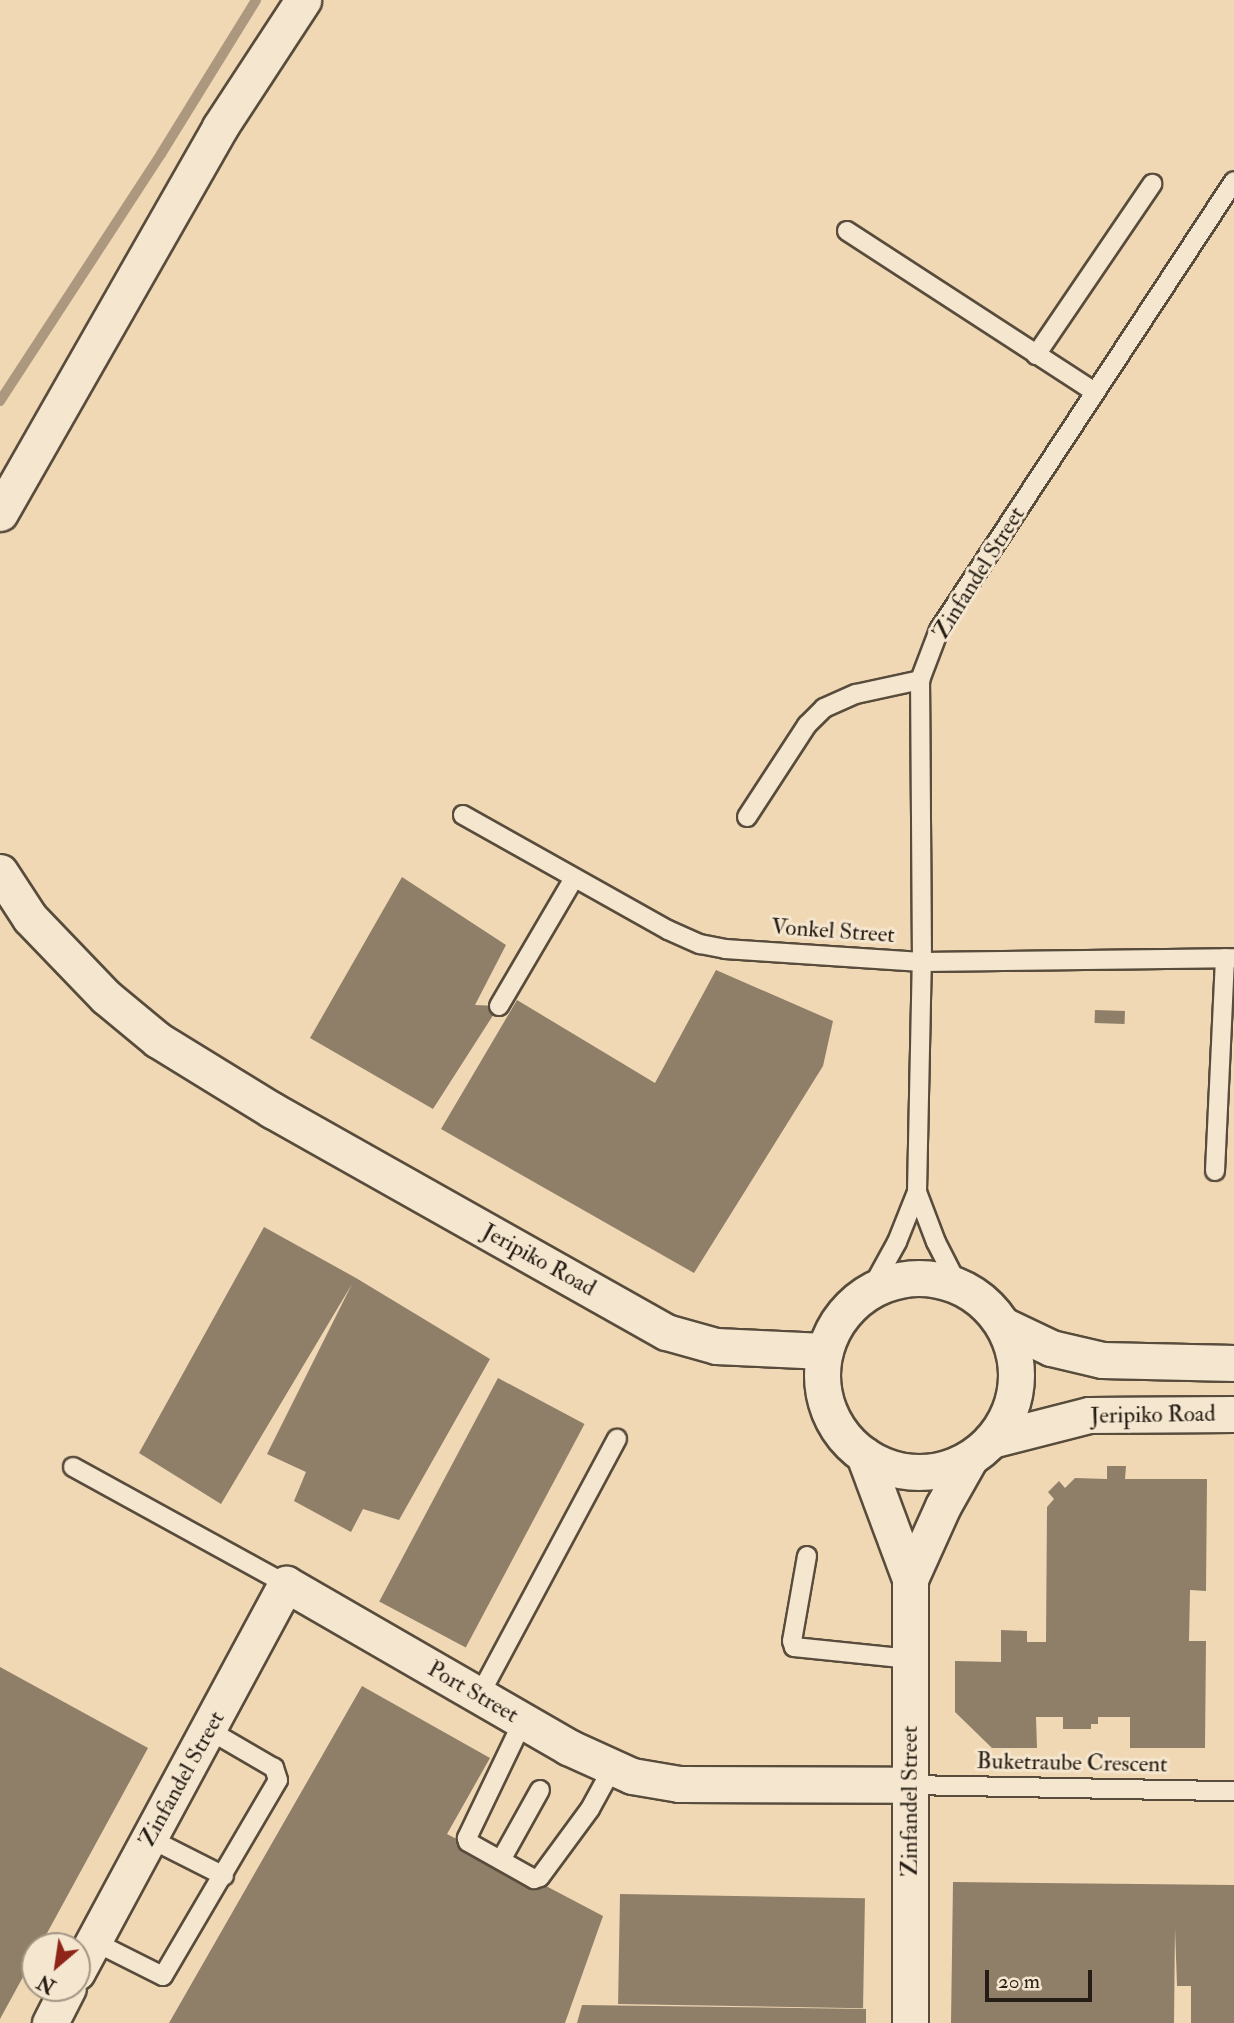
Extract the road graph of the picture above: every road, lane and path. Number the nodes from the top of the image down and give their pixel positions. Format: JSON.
{"nodes":[{"id":1,"x":303,"y":0,"type":"edge"},
{"id":2,"x":1234,"y":181,"type":"edge"},
{"id":3,"x":1152,"y":184,"type":"dead end"},
{"id":4,"x":847,"y":231,"type":"dead end"},
{"id":5,"x":1036,"y":355,"type":"junction"},
{"id":6,"x":1095,"y":393,"type":"junction"},
{"id":7,"x":0,"y":513,"type":"edge"},
{"id":8,"x":920,"y":680,"type":"junction"},
{"id":9,"x":463,"y":815,"type":"dead end"},
{"id":10,"x":747,"y":817,"type":"dead end"},
{"id":11,"x":0,"y":872,"type":"edge"},
{"id":12,"x":573,"y":878,"type":"junction"},
{"id":13,"x":1230,"y":958,"type":"edge"},
{"id":14,"x":922,"y":962,"type":"junction"},
{"id":15,"x":499,"y":1006,"type":"dead end"},
{"id":16,"x":1215,"y":1171,"type":"dead end"},
{"id":17,"x":917,"y":1192,"type":"junction"},
{"id":18,"x":958,"y":1285,"type":"junction"},
{"id":19,"x":870,"y":1291,"type":"junction"},
{"id":20,"x":1003,"y":1325,"type":"junction"},
{"id":21,"x":824,"y":1351,"type":"junction"},
{"id":22,"x":1234,"y":1363,"type":"edge"},
{"id":23,"x":1234,"y":1414,"type":"edge"},
{"id":24,"x":617,"y":1439,"type":"dead end"},
{"id":25,"x":981,"y":1449,"type":"junction"},
{"id":26,"x":864,"y":1455,"type":"junction"},
{"id":27,"x":73,"y":1467,"type":"dead end"},
{"id":28,"x":807,"y":1556,"type":"dead end"},
{"id":29,"x":910,"y":1580,"type":"junction"},
{"id":30,"x":286,"y":1584,"type":"junction"},
{"id":31,"x":910,"y":1659,"type":"junction"},
{"id":32,"x":480,"y":1696,"type":"junction"},
{"id":33,"x":523,"y":1721,"type":"junction"},
{"id":34,"x":209,"y":1730,"type":"junction"},
{"id":35,"x":613,"y":1767,"type":"junction"},
{"id":36,"x":909,"y":1784,"type":"junction"},
{"id":37,"x":540,"y":1790,"type":"dead end"},
{"id":38,"x":1234,"y":1791,"type":"edge"},
{"id":39,"x":149,"y":1838,"type":"junction"},
{"id":40,"x":501,"y":1860,"type":"junction"},
{"id":41,"x":224,"y":1876,"type":"junction"},
{"id":42,"x":93,"y":1941,"type":"junction"},
{"id":43,"x":91,"y":1945,"type":"edge"},
{"id":44,"x":61,"y":2002,"type":"edge"},
{"id":45,"x":50,"y":2023,"type":"edge"},
{"id":46,"x":909,"y":2023,"type":"edge"}],
"edges":[{"from":1,"to":7,"type":"street"},
{"from":2,"to":6,"type":"lane","name":"Zinfandel Street"},
{"from":3,"to":5,"type":"lane"},
{"from":4,"to":5,"type":"lane"},
{"from":5,"to":6,"type":"lane"},
{"from":6,"to":8,"type":"lane","name":"Zinfandel Street"},
{"from":8,"to":10,"type":"lane"},
{"from":8,"to":14,"type":"lane","name":"Zinfandel Street"},
{"from":9,"to":12,"type":"lane","name":"Vonkel Street"},
{"from":11,"to":21,"type":"street","name":"Jeripiko Road"},
{"from":12,"to":14,"type":"lane","name":"Vonkel Street"},
{"from":12,"to":15,"type":"lane"},
{"from":13,"to":14,"type":"lane","name":"Vonkel Street"},
{"from":13,"to":16,"type":"lane"},
{"from":14,"to":17,"type":"lane","name":"Zinfandel Street"},
{"from":17,"to":18,"type":"lane","name":"Zinfandel Street"},
{"from":17,"to":19,"type":"lane","name":"Zinfandel Street"},
{"from":18,"to":19,"type":"street"},
{"from":18,"to":20,"type":"street"},
{"from":19,"to":21,"type":"street"},
{"from":20,"to":22,"type":"street"},
{"from":20,"to":25,"type":"street"},
{"from":21,"to":26,"type":"street"},
{"from":23,"to":25,"type":"street","name":"Jeripiko Road"},
{"from":24,"to":32,"type":"lane"},
{"from":25,"to":26,"type":"street"},
{"from":25,"to":29,"type":"street","name":"Zinfandel Street"},
{"from":26,"to":29,"type":"street","name":"Zinfandel Street"},
{"from":27,"to":30,"type":"lane","name":"Port Street"},
{"from":28,"to":31,"type":"lane"},
{"from":29,"to":31,"type":"street","name":"Zinfandel Street"},
{"from":30,"to":32,"type":"street","name":"Port Street"},
{"from":30,"to":34,"type":"street","name":"Zinfandel Street"},
{"from":31,"to":36,"type":"street","name":"Zinfandel Street"},
{"from":32,"to":33,"type":"street","name":"Port Street"},
{"from":33,"to":35,"type":"street","name":"Port Street"},
{"from":33,"to":40,"type":"lane"},
{"from":34,"to":39,"type":"street","name":"Zinfandel Street"},
{"from":34,"to":41,"type":"lane"},
{"from":35,"to":36,"type":"street","name":"Port Street"},
{"from":35,"to":40,"type":"lane"},
{"from":36,"to":38,"type":"lane","name":"Buketraube Crescent"},
{"from":36,"to":46,"type":"street","name":"Zinfandel Street"},
{"from":37,"to":40,"type":"lane"},
{"from":39,"to":41,"type":"lane"},
{"from":39,"to":42,"type":"street","name":"Zinfandel Street"},
{"from":41,"to":42,"type":"lane"},
{"from":42,"to":43,"type":"street","name":"Zinfandel Street"},
{"from":44,"to":45,"type":"street"}]}
